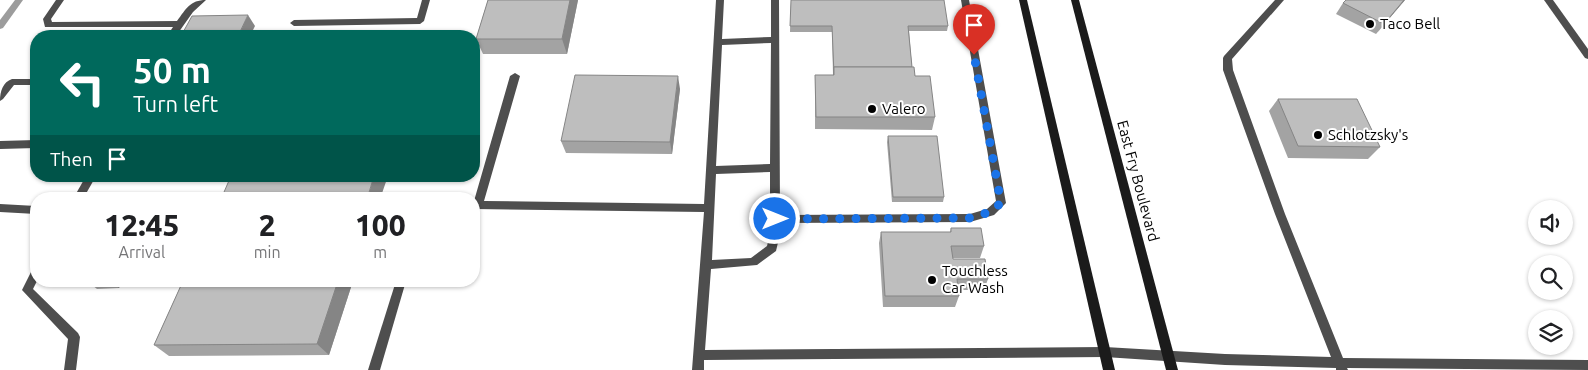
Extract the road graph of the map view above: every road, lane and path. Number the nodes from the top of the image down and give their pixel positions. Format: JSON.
{"nodes":[{"id":1,"x":60,"y":0,"type":"edge"},
{"id":2,"x":202,"y":0,"type":"edge"},
{"id":3,"x":426,"y":0,"type":"edge"},
{"id":4,"x":720,"y":0,"type":"edge"},
{"id":5,"x":775,"y":0,"type":"edge"},
{"id":6,"x":965,"y":0,"type":"edge"},
{"id":7,"x":1023,"y":0,"type":"edge"},
{"id":8,"x":1076,"y":0,"type":"edge"},
{"id":9,"x":1280,"y":0,"type":"edge"},
{"id":10,"x":1548,"y":0,"type":"edge"},
{"id":11,"x":294,"y":23,"type":"dead end"},
{"id":12,"x":179,"y":24,"type":"junction"},
{"id":13,"x":175,"y":30,"type":"edge"},
{"id":14,"x":775,"y":40,"type":"junction"},
{"id":15,"x":718,"y":42,"type":"junction"},
{"id":16,"x":1588,"y":56,"type":"edge"},
{"id":17,"x":515,"y":76,"type":"dead end"},
{"id":18,"x":30,"y":82,"type":"edge"},
{"id":19,"x":0,"y":97,"type":"edge"},
{"id":20,"x":30,"y":144,"type":"edge"},
{"id":21,"x":0,"y":145,"type":"edge"},
{"id":22,"x":775,"y":168,"type":"junction"},
{"id":23,"x":711,"y":170,"type":"junction"},
{"id":24,"x":480,"y":192,"type":"edge"},
{"id":25,"x":480,"y":205,"type":"edge"},
{"id":26,"x":0,"y":208,"type":"edge"},
{"id":27,"x":709,"y":208,"type":"junction"},
{"id":28,"x":30,"y":210,"type":"edge"},
{"id":29,"x":775,"y":219,"type":"junction"},
{"id":30,"x":706,"y":265,"type":"junction"},
{"id":31,"x":30,"y":284,"type":"edge"},
{"id":32,"x":399,"y":287,"type":"edge"},
{"id":33,"x":1105,"y":352,"type":"junction"},
{"id":34,"x":700,"y":355,"type":"junction"},
{"id":35,"x":1168,"y":358,"type":"junction"},
{"id":36,"x":1588,"y":364,"type":"edge"},
{"id":37,"x":1340,"y":366,"type":"edge"},
{"id":38,"x":70,"y":370,"type":"edge"},
{"id":39,"x":374,"y":370,"type":"edge"},
{"id":40,"x":698,"y":370,"type":"edge"},
{"id":41,"x":1109,"y":370,"type":"edge"},
{"id":42,"x":1172,"y":370,"type":"edge"}],
"edges":[{"from":1,"to":12,"type":"lane"},
{"from":2,"to":12,"type":"lane"},
{"from":3,"to":11,"type":"lane"},
{"from":4,"to":15,"type":"lane"},
{"from":5,"to":14,"type":"lane"},
{"from":6,"to":29,"type":"lane"},
{"from":7,"to":33,"type":"main road"},
{"from":8,"to":35,"type":"main road","name":"East Fry Boulevard"},
{"from":9,"to":37,"type":"lane"},
{"from":10,"to":16,"type":"lane"},
{"from":12,"to":13,"type":"lane"},
{"from":14,"to":15,"type":"lane"},
{"from":14,"to":22,"type":"lane"},
{"from":15,"to":23,"type":"lane"},
{"from":17,"to":24,"type":"lane"},
{"from":18,"to":19,"type":"lane"},
{"from":20,"to":21,"type":"lane"},
{"from":22,"to":23,"type":"lane"},
{"from":22,"to":29,"type":"lane"},
{"from":23,"to":27,"type":"lane"},
{"from":25,"to":27,"type":"lane"},
{"from":26,"to":28,"type":"lane"},
{"from":27,"to":30,"type":"lane"},
{"from":29,"to":30,"type":"lane"},
{"from":30,"to":34,"type":"lane"},
{"from":31,"to":38,"type":"lane"},
{"from":32,"to":39,"type":"lane"},
{"from":33,"to":34,"type":"lane"},
{"from":33,"to":35,"type":"lane"},
{"from":33,"to":41,"type":"main road"},
{"from":34,"to":40,"type":"lane"},
{"from":35,"to":37,"type":"lane"},
{"from":35,"to":42,"type":"main road","name":"East Fry Boulevard"},
{"from":36,"to":37,"type":"lane"}]}
